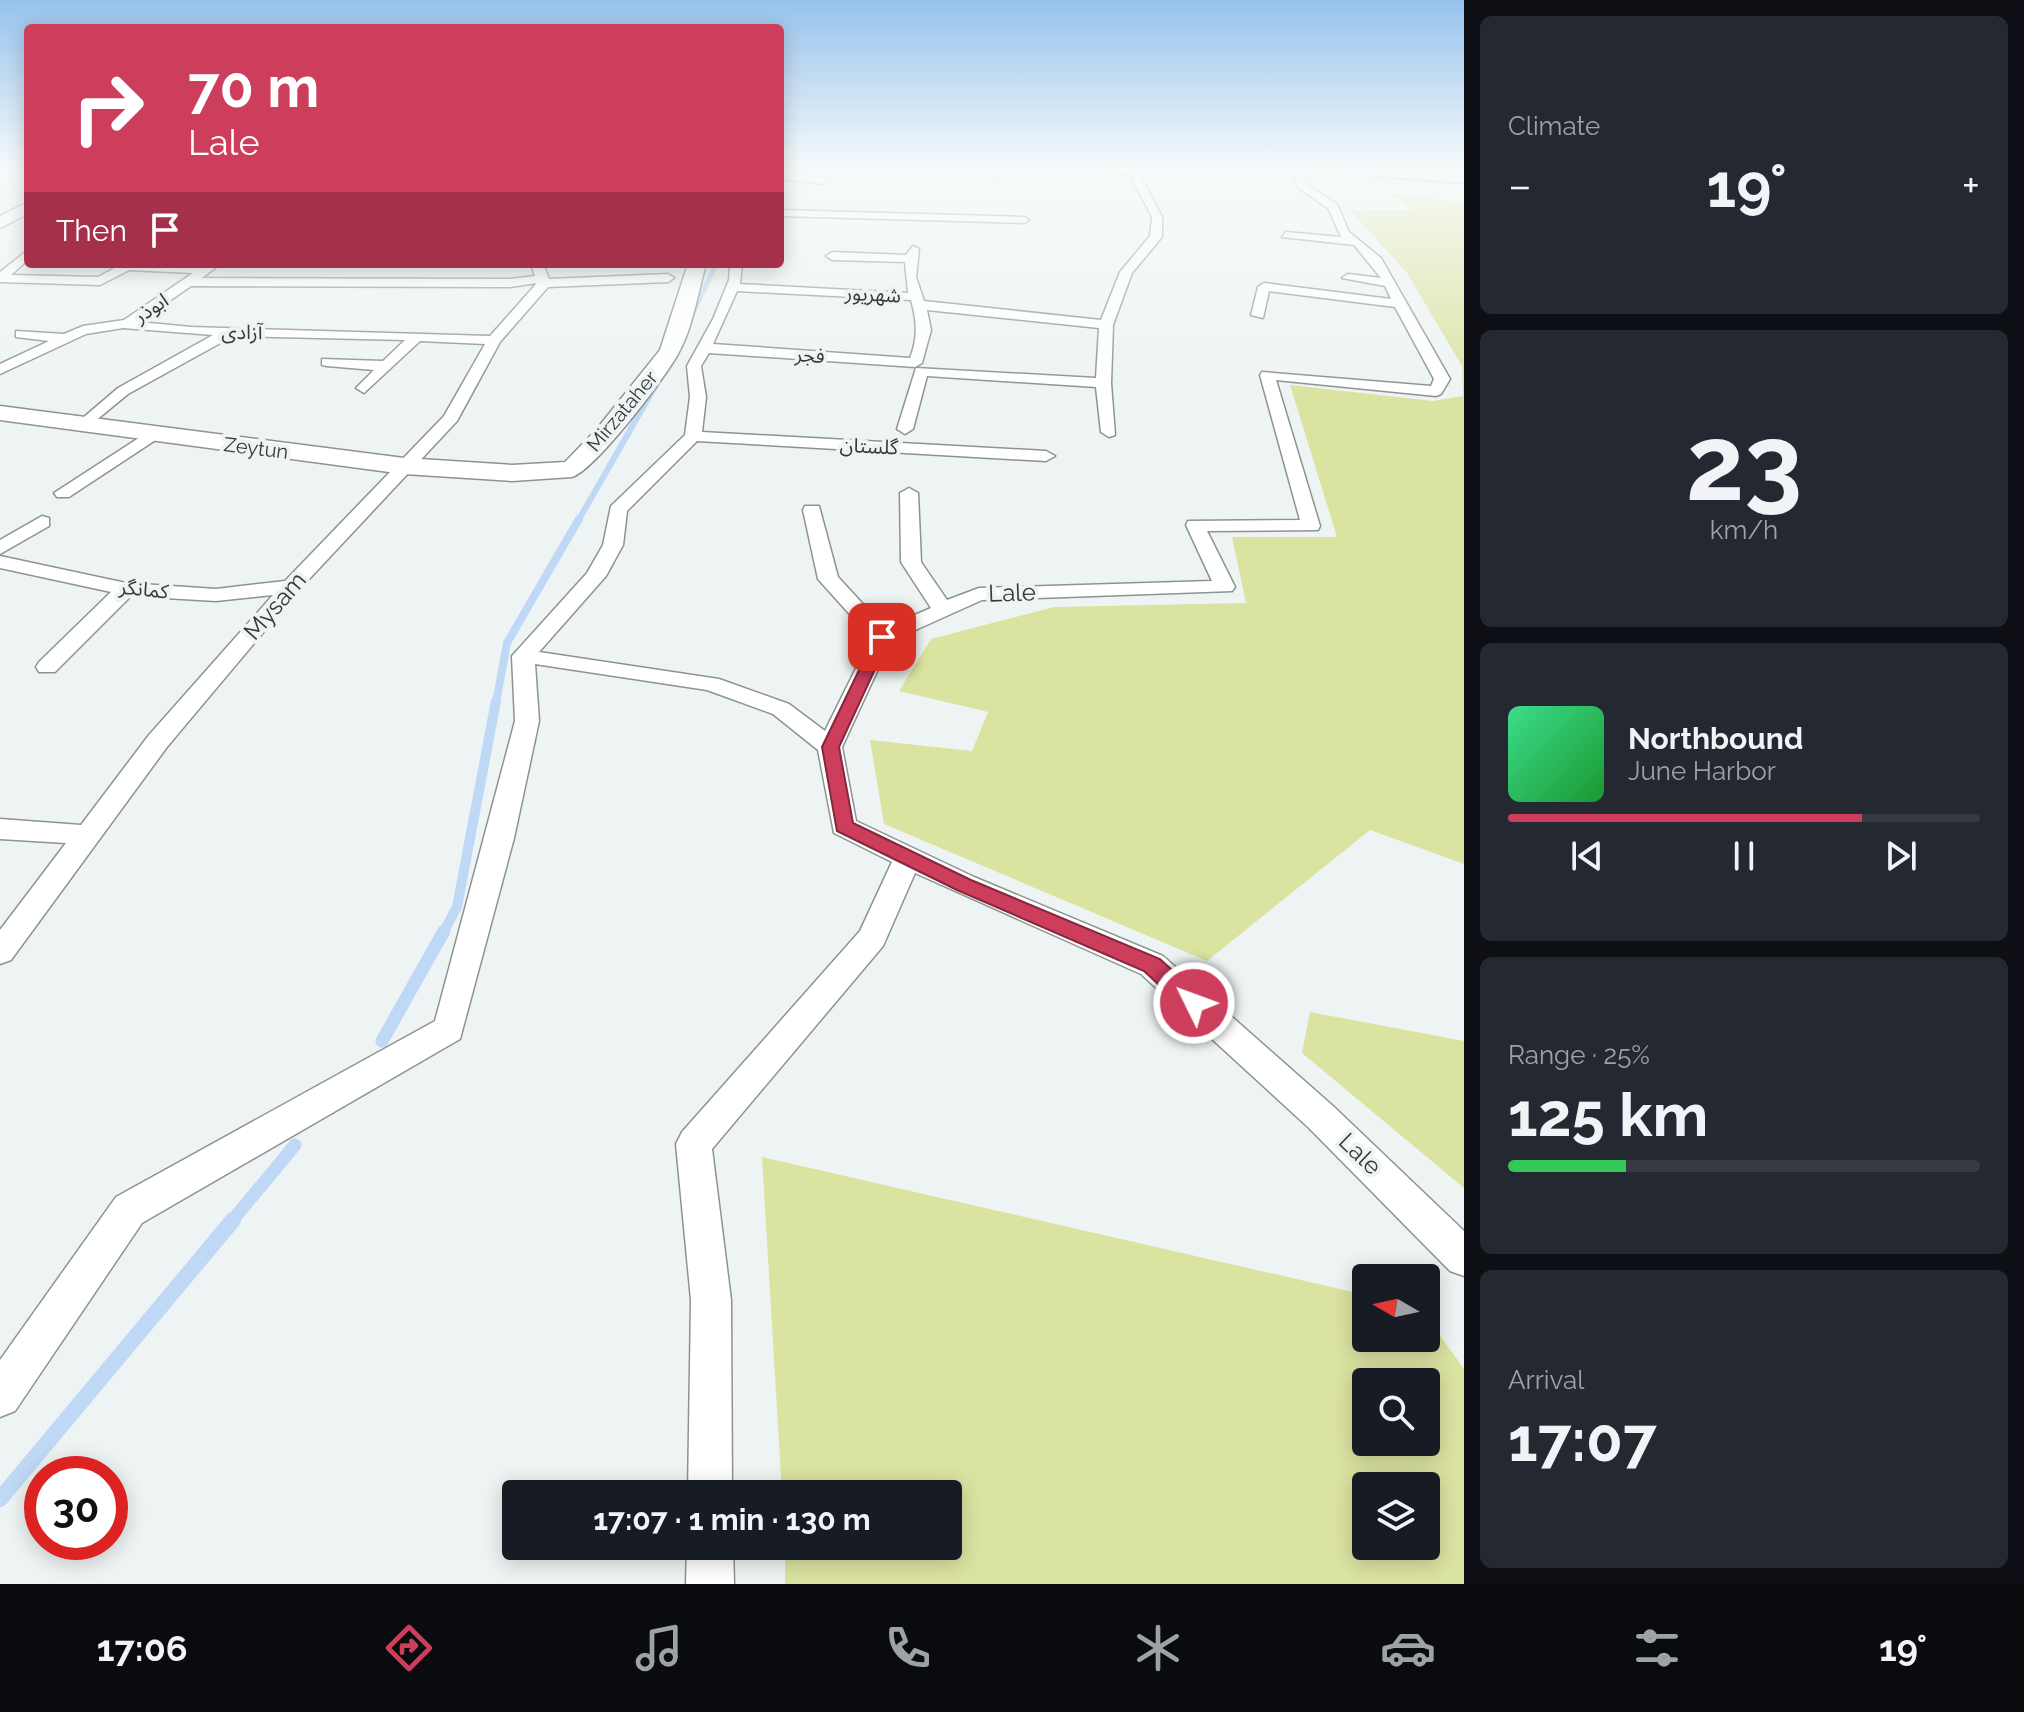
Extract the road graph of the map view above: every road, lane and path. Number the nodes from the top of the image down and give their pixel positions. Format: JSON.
{"nodes":[{"id":1,"x":1152,"y":242,"type":"edge"},
{"id":2,"x":1316,"y":242,"type":"edge"},
{"id":3,"x":1353,"y":242,"type":"edge"},
{"id":4,"x":1367,"y":254,"type":"junction"},
{"id":5,"x":832,"y":256,"type":"dead end"},
{"id":6,"x":24,"y":257,"type":"edge"},
{"id":7,"x":124,"y":268,"type":"edge"},
{"id":8,"x":209,"y":268,"type":"edge"},
{"id":9,"x":696,"y":268,"type":"edge"},
{"id":10,"x":669,"y":271,"type":"edge"},
{"id":11,"x":541,"y":275,"type":"edge"},
{"id":12,"x":734,"y":275,"type":"edge"},
{"id":13,"x":0,"y":278,"type":"edge"},
{"id":14,"x":1348,"y":278,"type":"dead end"},
{"id":15,"x":189,"y":282,"type":"junction"},
{"id":16,"x":1390,"y":283,"type":"junction"},
{"id":17,"x":920,"y":301,"type":"junction"},
{"id":18,"x":1401,"y":304,"type":"junction"},
{"id":19,"x":659,"y":305,"type":"dead end"},
{"id":20,"x":1258,"y":315,"type":"dead end"},
{"id":21,"x":127,"y":324,"type":"junction"},
{"id":22,"x":1106,"y":325,"type":"junction"},
{"id":23,"x":229,"y":332,"type":"junction"},
{"id":24,"x":21,"y":334,"type":"dead end"},
{"id":25,"x":417,"y":336,"type":"junction"},
{"id":26,"x":65,"y":338,"type":"junction"},
{"id":27,"x":494,"y":340,"type":"junction"},
{"id":28,"x":13,"y":348,"type":"dead end"},
{"id":29,"x":704,"y":348,"type":"junction"},
{"id":30,"x":38,"y":352,"type":"junction"},
{"id":31,"x":327,"y":362,"type":"dead end"},
{"id":32,"x":387,"y":366,"type":"junction"},
{"id":33,"x":0,"y":370,"type":"edge"},
{"id":34,"x":1103,"y":383,"type":"junction"},
{"id":35,"x":364,"y":388,"type":"dead end"},
{"id":36,"x":0,"y":413,"type":"edge"},
{"id":37,"x":83,"y":426,"type":"junction"},
{"id":38,"x":905,"y":429,"type":"dead end"},
{"id":39,"x":1109,"y":432,"type":"dead end"},
{"id":40,"x":151,"y":435,"type":"junction"},
{"id":41,"x":693,"y":436,"type":"junction"},
{"id":42,"x":554,"y":451,"type":"dead end"},
{"id":43,"x":1046,"y":456,"type":"dead end"},
{"id":44,"x":404,"y":466,"type":"junction"},
{"id":45,"x":512,"y":473,"type":"junction"},
{"id":46,"x":63,"y":493,"type":"dead end"},
{"id":47,"x":909,"y":493,"type":"dead end"},
{"id":48,"x":812,"y":510,"type":"dead end"},
{"id":49,"x":42,"y":522,"type":"dead end"},
{"id":50,"x":0,"y":548,"type":"edge"},
{"id":51,"x":0,"y":562,"type":"edge"},
{"id":52,"x":291,"y":587,"type":"junction"},
{"id":53,"x":126,"y":589,"type":"junction"},
{"id":54,"x":943,"y":610,"type":"junction"},
{"id":55,"x":882,"y":637,"type":"junction"},
{"id":56,"x":523,"y":656,"type":"junction"},
{"id":57,"x":47,"y":667,"type":"dead end"},
{"id":58,"x":830,"y":747,"type":"junction"},
{"id":59,"x":0,"y":829,"type":"edge"},
{"id":60,"x":88,"y":835,"type":"junction"},
{"id":61,"x":908,"y":858,"type":"junction"},
{"id":62,"x":0,"y":952,"type":"edge"},
{"id":63,"x":1464,"y":1257,"type":"edge"},
{"id":64,"x":0,"y":1396,"type":"edge"},
{"id":65,"x":710,"y":1480,"type":"edge"},
{"id":66,"x":710,"y":1560,"type":"edge"},
{"id":67,"x":710,"y":1584,"type":"edge"}],
"edges":[{"from":1,"to":22,"type":"street"},
{"from":2,"to":4,"type":"street"},
{"from":3,"to":4,"type":"street","name":"Lale"},
{"from":4,"to":16,"type":"street","name":"Lale"},
{"from":5,"to":17,"type":"street"},
{"from":6,"to":13,"type":"street"},
{"from":7,"to":13,"type":"street"},
{"from":8,"to":15,"type":"street","name":"ابوذر"},
{"from":9,"to":45,"type":"main road","name":"Mirzataher"},
{"from":10,"to":11,"type":"street"},
{"from":10,"to":19,"type":"main road"},
{"from":11,"to":15,"type":"street"},
{"from":11,"to":27,"type":"street","name":"Mysam"},
{"from":12,"to":17,"type":"street","name":"شهریور"},
{"from":12,"to":29,"type":"street"},
{"from":14,"to":16,"type":"street"},
{"from":15,"to":21,"type":"street","name":"ابوذر"},
{"from":16,"to":18,"type":"street","name":"Lale"},
{"from":17,"to":22,"type":"street"},
{"from":17,"to":29,"type":"street","name":"فجر"},
{"from":18,"to":20,"type":"street"},
{"from":18,"to":54,"type":"street","name":"Lale"},
{"from":21,"to":23,"type":"street","name":"آزادی"},
{"from":21,"to":26,"type":"street","name":"آزادی"},
{"from":22,"to":34,"type":"street"},
{"from":23,"to":25,"type":"street","name":"آزادی"},
{"from":23,"to":37,"type":"street"},
{"from":24,"to":26,"type":"street"},
{"from":25,"to":27,"type":"street","name":"آزادی"},
{"from":25,"to":32,"type":"street"},
{"from":26,"to":30,"type":"street","name":"آزادی"},
{"from":27,"to":44,"type":"street","name":"Mysam"},
{"from":28,"to":30,"type":"street"},
{"from":29,"to":41,"type":"street"},
{"from":30,"to":33,"type":"street","name":"آزادی"},
{"from":31,"to":32,"type":"street"},
{"from":32,"to":35,"type":"street"},
{"from":34,"to":38,"type":"street"},
{"from":34,"to":39,"type":"street"},
{"from":36,"to":37,"type":"main road","name":"Zeytun"},
{"from":37,"to":40,"type":"main road","name":"Zeytun"},
{"from":40,"to":44,"type":"main road","name":"Zeytun"},
{"from":40,"to":46,"type":"street"},
{"from":41,"to":43,"type":"street","name":"گلستان"},
{"from":41,"to":56,"type":"street"},
{"from":42,"to":45,"type":"main road","name":"Mirzataher"},
{"from":44,"to":45,"type":"main road","name":"Zeytun"},
{"from":44,"to":52,"type":"street","name":"Mysam"},
{"from":47,"to":54,"type":"street"},
{"from":48,"to":55,"type":"street"},
{"from":49,"to":50,"type":"street"},
{"from":51,"to":53,"type":"street","name":"کمانگر"},
{"from":52,"to":53,"type":"street","name":"کمانگر"},
{"from":52,"to":60,"type":"street","name":"Mysam"},
{"from":53,"to":57,"type":"street"},
{"from":54,"to":55,"type":"street","name":"Lale"},
{"from":55,"to":58,"type":"street"},
{"from":56,"to":58,"type":"street"},
{"from":56,"to":64,"type":"street"},
{"from":58,"to":61,"type":"street","name":"Lale"},
{"from":59,"to":60,"type":"street"},
{"from":60,"to":62,"type":"street","name":"Mysam"},
{"from":61,"to":63,"type":"street","name":"Lale"},
{"from":61,"to":65,"type":"street"},
{"from":66,"to":67,"type":"street"}]}
